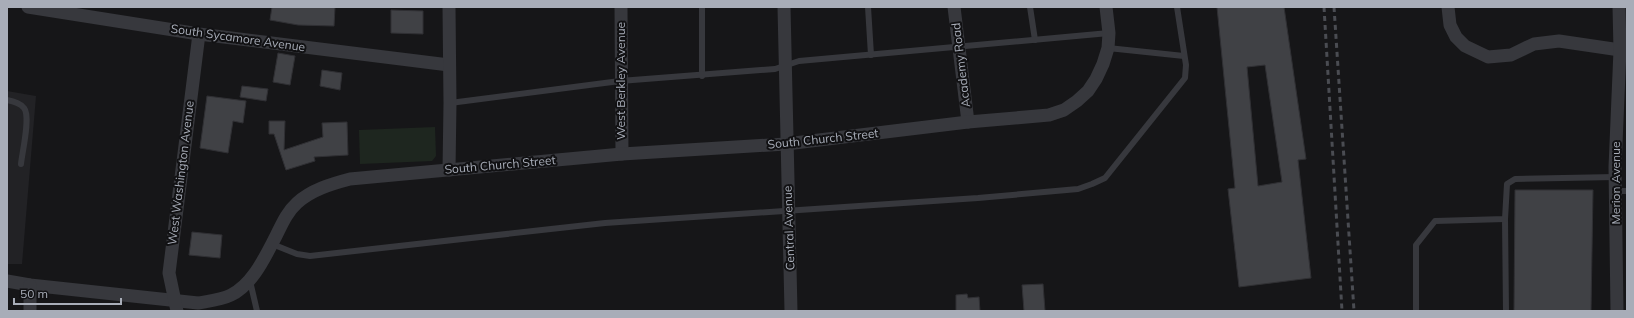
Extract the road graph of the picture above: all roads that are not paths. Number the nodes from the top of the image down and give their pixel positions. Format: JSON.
{"nodes":[{"id":1,"x":28,"y":7,"type":"edge"},
{"id":2,"x":449,"y":7,"type":"edge"},
{"id":3,"x":620,"y":7,"type":"edge"},
{"id":4,"x":702,"y":7,"type":"edge"},
{"id":5,"x":784,"y":7,"type":"edge"},
{"id":6,"x":868,"y":7,"type":"edge"},
{"id":7,"x":954,"y":7,"type":"edge"},
{"id":8,"x":1030,"y":7,"type":"edge"},
{"id":9,"x":1106,"y":7,"type":"edge"},
{"id":10,"x":1177,"y":7,"type":"edge"},
{"id":11,"x":1448,"y":7,"type":"edge"},
{"id":12,"x":1619,"y":7,"type":"edge"},
{"id":13,"x":1109,"y":33,"type":"junction"},
{"id":14,"x":199,"y":34,"type":"junction"},
{"id":15,"x":1035,"y":40,"type":"junction"},
{"id":16,"x":959,"y":46,"type":"junction"},
{"id":17,"x":1108,"y":48,"type":"junction"},
{"id":18,"x":1620,"y":50,"type":"junction"},
{"id":19,"x":871,"y":55,"type":"junction"},
{"id":20,"x":1184,"y":56,"type":"junction"},
{"id":21,"x":449,"y":65,"type":"junction"},
{"id":22,"x":785,"y":66,"type":"junction"},
{"id":23,"x":702,"y":76,"type":"junction"},
{"id":24,"x":620,"y":81,"type":"junction"},
{"id":25,"x":7,"y":100,"type":"edge"},
{"id":26,"x":450,"y":103,"type":"junction"},
{"id":27,"x":968,"y":122,"type":"junction"},
{"id":28,"x":786,"y":144,"type":"junction"},
{"id":29,"x":622,"y":154,"type":"junction"},
{"id":30,"x":21,"y":164,"type":"dead end"},
{"id":31,"x":449,"y":170,"type":"junction"},
{"id":32,"x":1615,"y":177,"type":"junction"},
{"id":33,"x":1621,"y":191,"type":"edge"},
{"id":34,"x":788,"y":211,"type":"junction"},
{"id":35,"x":1505,"y":219,"type":"junction"},
{"id":36,"x":272,"y":244,"type":"junction"},
{"id":37,"x":7,"y":281,"type":"edge"},
{"id":38,"x":250,"y":281,"type":"junction"},
{"id":39,"x":30,"y":285,"type":"junction"},
{"id":40,"x":176,"y":306,"type":"edge"},
{"id":41,"x":30,"y":311,"type":"edge"},
{"id":42,"x":257,"y":311,"type":"edge"},
{"id":43,"x":791,"y":311,"type":"edge"},
{"id":44,"x":1416,"y":311,"type":"edge"},
{"id":45,"x":1506,"y":311,"type":"edge"},
{"id":46,"x":1617,"y":311,"type":"edge"}],
"edges":[{"from":1,"to":14,"type":"street","name":"South Sycamore Avenue"},
{"from":2,"to":21,"type":"street"},
{"from":3,"to":24,"type":"street","name":"West Berkley Avenue"},
{"from":4,"to":23,"type":"lane"},
{"from":5,"to":22,"type":"street","name":"Central Avenue"},
{"from":6,"to":19,"type":"lane"},
{"from":7,"to":16,"type":"street","name":"Academy Road"},
{"from":8,"to":15,"type":"lane"},
{"from":9,"to":13,"type":"street","name":"South Church Street"},
{"from":10,"to":20,"type":"lane"},
{"from":11,"to":18,"type":"street"},
{"from":12,"to":18,"type":"street","name":"Merion Avenue"},
{"from":13,"to":15,"type":"lane"},
{"from":13,"to":17,"type":"street","name":"South Church Street"},
{"from":14,"to":21,"type":"street","name":"South Sycamore Avenue"},
{"from":14,"to":40,"type":"street","name":"West Washington Avenue"},
{"from":15,"to":16,"type":"lane"},
{"from":16,"to":19,"type":"lane"},
{"from":16,"to":27,"type":"street","name":"Academy Road"},
{"from":17,"to":20,"type":"lane"},
{"from":17,"to":27,"type":"street","name":"South Church Street"},
{"from":18,"to":32,"type":"street","name":"Merion Avenue"},
{"from":19,"to":22,"type":"lane"},
{"from":20,"to":34,"type":"lane"},
{"from":21,"to":26,"type":"street"},
{"from":22,"to":23,"type":"lane"},
{"from":22,"to":28,"type":"street","name":"Central Avenue"},
{"from":23,"to":24,"type":"lane"},
{"from":24,"to":26,"type":"lane"},
{"from":24,"to":29,"type":"street","name":"West Berkley Avenue"},
{"from":25,"to":30,"type":"lane"},
{"from":26,"to":31,"type":"street"},
{"from":27,"to":28,"type":"street","name":"South Church Street"},
{"from":28,"to":29,"type":"street","name":"South Church Street"},
{"from":28,"to":34,"type":"street","name":"Central Avenue"},
{"from":29,"to":31,"type":"street","name":"South Church Street"},
{"from":31,"to":36,"type":"street","name":"South Church Street"},
{"from":32,"to":33,"type":"street","name":"Merion Avenue"},
{"from":32,"to":35,"type":"lane"},
{"from":33,"to":46,"type":"street","name":"Merion Avenue"},
{"from":34,"to":36,"type":"lane"},
{"from":34,"to":43,"type":"street","name":"Central Avenue"},
{"from":35,"to":44,"type":"lane"},
{"from":35,"to":45,"type":"lane"},
{"from":36,"to":38,"type":"street","name":"South Church Street"},
{"from":37,"to":39,"type":"street","name":"South Church Street"},
{"from":38,"to":40,"type":"street","name":"South Church Street"},
{"from":38,"to":42,"type":"lane"},
{"from":39,"to":40,"type":"street","name":"South Church Street"},
{"from":39,"to":41,"type":"street"}]}
